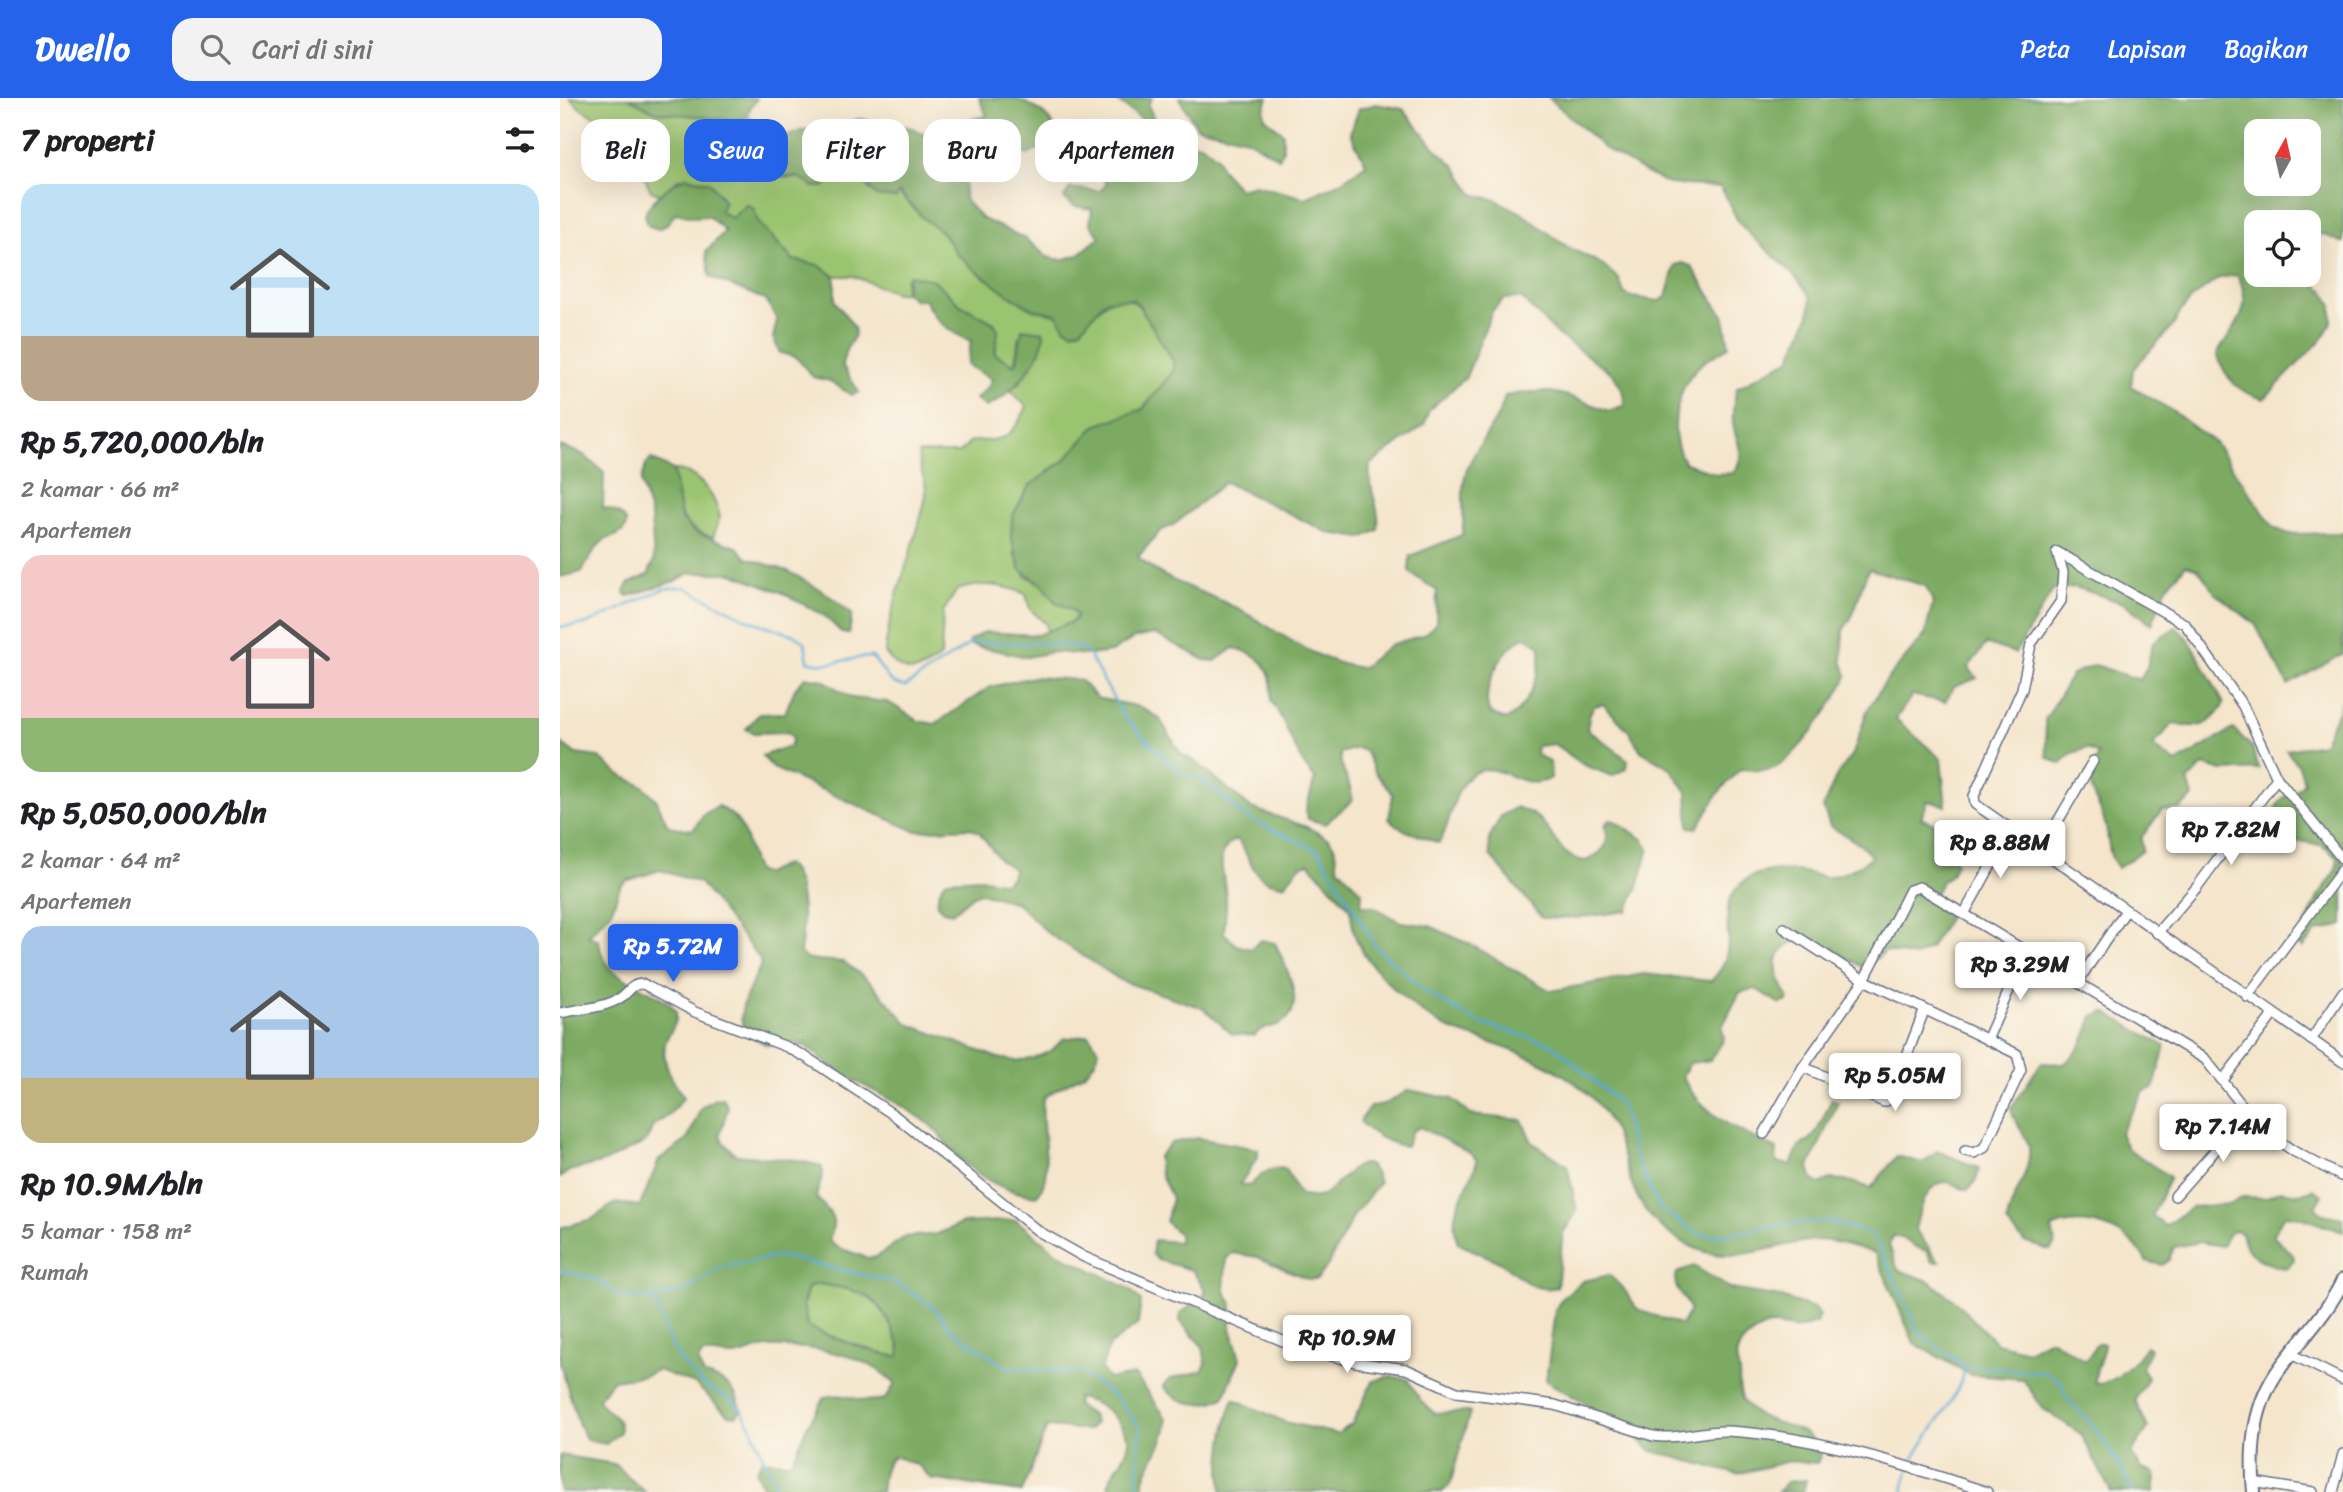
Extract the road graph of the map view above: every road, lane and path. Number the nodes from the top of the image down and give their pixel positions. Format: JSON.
{"nodes":[{"id":1,"x":2093,"y":761,"type":"dead end"},
{"id":2,"x":2277,"y":778,"type":"junction"},
{"id":3,"x":2010,"y":831,"type":"junction"},
{"id":4,"x":2040,"y":852,"type":"junction"},
{"id":5,"x":2343,"y":860,"type":"edge"},
{"id":6,"x":2343,"y":869,"type":"edge"},
{"id":7,"x":2125,"y":912,"type":"junction"},
{"id":8,"x":1964,"y":914,"type":"junction"},
{"id":9,"x":1784,"y":928,"type":"dead end"},
{"id":10,"x":2157,"y":933,"type":"junction"},
{"id":11,"x":2026,"y":952,"type":"junction"},
{"id":12,"x":1864,"y":980,"type":"junction"},
{"id":13,"x":2078,"y":981,"type":"junction"},
{"id":14,"x":2343,"y":992,"type":"edge"},
{"id":15,"x":2247,"y":997,"type":"junction"},
{"id":16,"x":1924,"y":1011,"type":"junction"},
{"id":17,"x":560,"y":1013,"type":"edge"},
{"id":18,"x":2273,"y":1015,"type":"junction"},
{"id":19,"x":1987,"y":1040,"type":"junction"},
{"id":20,"x":2311,"y":1040,"type":"junction"},
{"id":21,"x":2343,"y":1062,"type":"edge"},
{"id":22,"x":1803,"y":1067,"type":"junction"},
{"id":23,"x":2223,"y":1080,"type":"junction"},
{"id":24,"x":2243,"y":1110,"type":"junction"},
{"id":25,"x":1764,"y":1134,"type":"dead end"},
{"id":26,"x":1965,"y":1151,"type":"dead end"},
{"id":27,"x":2343,"y":1178,"type":"edge"},
{"id":28,"x":2175,"y":1196,"type":"dead end"},
{"id":29,"x":2343,"y":1280,"type":"edge"},
{"id":30,"x":2339,"y":1299,"type":"edge"},
{"id":31,"x":2291,"y":1354,"type":"junction"},
{"id":32,"x":2343,"y":1380,"type":"edge"},
{"id":33,"x":2343,"y":1454,"type":"edge"},
{"id":34,"x":2254,"y":1487,"type":"edge"},
{"id":35,"x":1987,"y":1492,"type":"edge"},
{"id":36,"x":2314,"y":1492,"type":"edge"},
{"id":37,"x":2333,"y":1492,"type":"edge"}],
"edges":[{"from":1,"to":4,"type":"street"},
{"from":2,"to":3,"type":"street"},
{"from":2,"to":5,"type":"street"},
{"from":2,"to":10,"type":"street"},
{"from":3,"to":4,"type":"street"},
{"from":3,"to":8,"type":"street"},
{"from":4,"to":7,"type":"street"},
{"from":6,"to":15,"type":"street"},
{"from":7,"to":10,"type":"street"},
{"from":7,"to":13,"type":"street"},
{"from":8,"to":11,"type":"street"},
{"from":8,"to":12,"type":"street"},
{"from":9,"to":12,"type":"street"},
{"from":10,"to":15,"type":"street"},
{"from":11,"to":13,"type":"street"},
{"from":11,"to":19,"type":"street"},
{"from":12,"to":16,"type":"street"},
{"from":12,"to":22,"type":"street"},
{"from":13,"to":23,"type":"street"},
{"from":14,"to":20,"type":"street"},
{"from":15,"to":18,"type":"street"},
{"from":16,"to":19,"type":"street"},
{"from":16,"to":22,"type":"street"},
{"from":17,"to":35,"type":"street"},
{"from":18,"to":20,"type":"street"},
{"from":18,"to":23,"type":"street"},
{"from":19,"to":26,"type":"street"},
{"from":20,"to":21,"type":"street"},
{"from":22,"to":25,"type":"street"},
{"from":23,"to":24,"type":"street"},
{"from":24,"to":27,"type":"street"},
{"from":24,"to":28,"type":"street"},
{"from":29,"to":30,"type":"main road"},
{"from":30,"to":31,"type":"main road"},
{"from":31,"to":32,"type":"street"},
{"from":31,"to":34,"type":"main road"},
{"from":33,"to":37,"type":"street"},
{"from":34,"to":36,"type":"street"}]}
